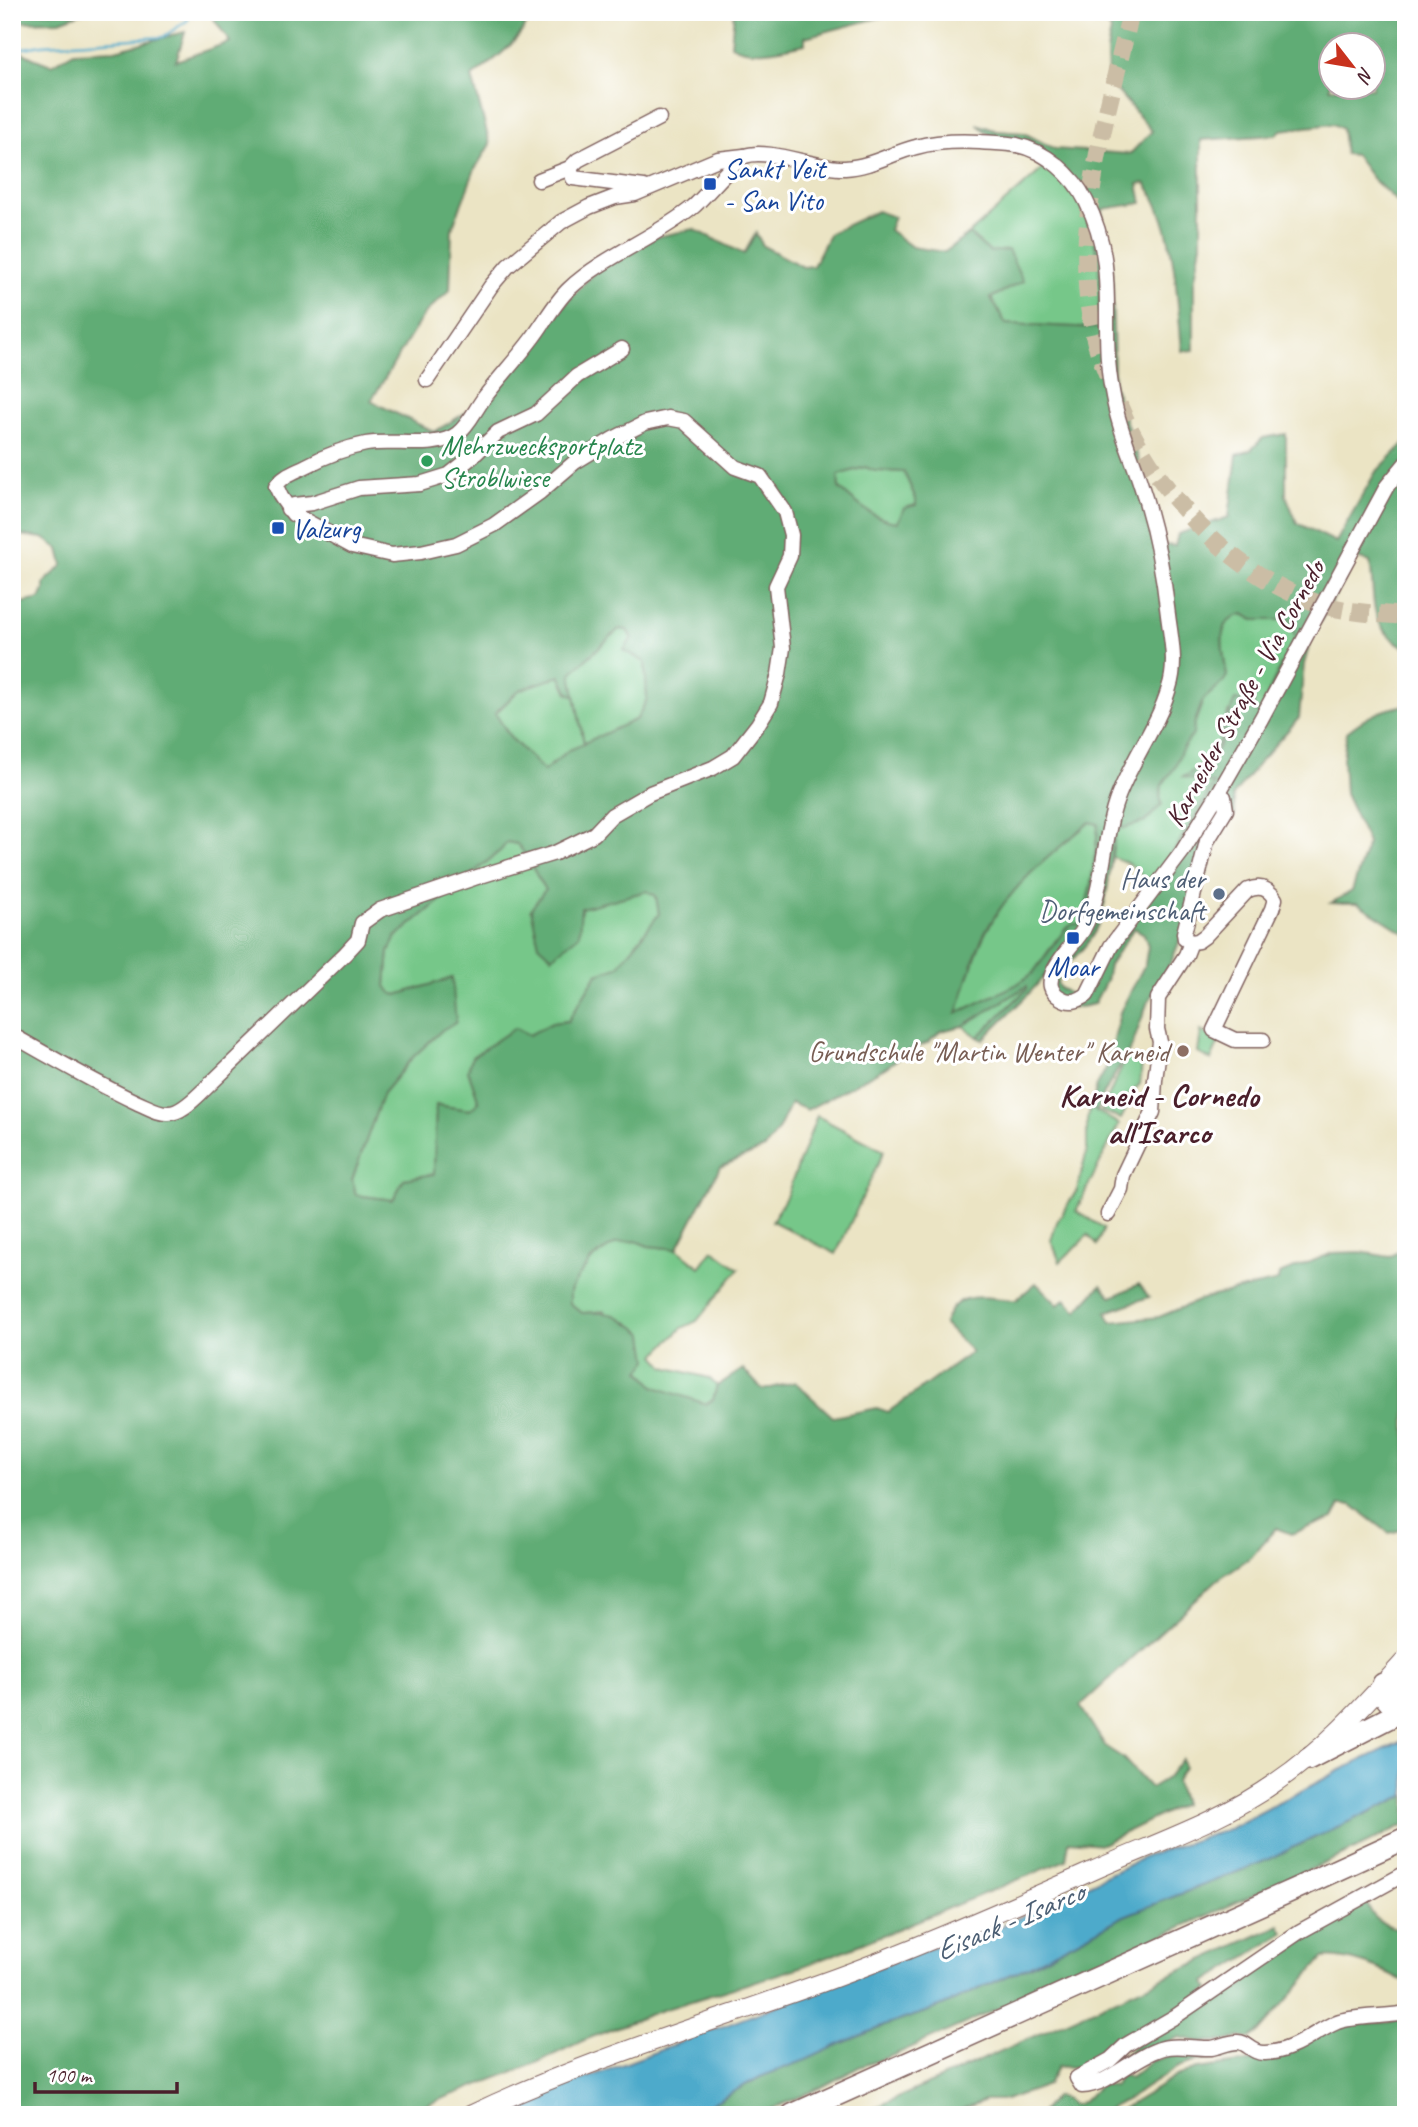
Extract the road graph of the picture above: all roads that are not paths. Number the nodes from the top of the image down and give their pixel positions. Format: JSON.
{"nodes":[{"id":1,"x":659,"y":118,"type":"dead end"},
{"id":2,"x":744,"y":156,"type":"junction"},
{"id":3,"x":570,"y":168,"type":"junction"},
{"id":4,"x":539,"y":180,"type":"dead end"},
{"id":5,"x":651,"y":187,"type":"junction"},
{"id":6,"x":622,"y":349,"type":"dead end"},
{"id":7,"x":427,"y":380,"type":"dead end"},
{"id":8,"x":1406,"y":463,"type":"edge"},
{"id":9,"x":291,"y":511,"type":"junction"},
{"id":10,"x":1218,"y":794,"type":"junction"},
{"id":11,"x":1191,"y":942,"type":"junction"},
{"id":12,"x":12,"y":1035,"type":"edge"},
{"id":13,"x":1263,"y":1040,"type":"dead end"},
{"id":14,"x":1108,"y":1214,"type":"dead end"},
{"id":15,"x":1406,"y":1659,"type":"edge"},
{"id":16,"x":1382,"y":1684,"type":"junction"},
{"id":17,"x":1406,"y":1684,"type":"edge"},
{"id":18,"x":1406,"y":1707,"type":"edge"},
{"id":19,"x":1308,"y":1759,"type":"junction"},
{"id":20,"x":1406,"y":1838,"type":"edge"},
{"id":21,"x":1406,"y":1850,"type":"edge"},
{"id":22,"x":1406,"y":1873,"type":"edge"},
{"id":23,"x":1406,"y":2013,"type":"edge"},
{"id":24,"x":470,"y":2115,"type":"edge"},
{"id":25,"x":792,"y":2115,"type":"edge"},
{"id":26,"x":821,"y":2115,"type":"edge"}],
"edges":[{"from":1,"to":3,"type":"street"},
{"from":2,"to":5,"type":"street"},
{"from":2,"to":9,"type":"street"},
{"from":2,"to":10,"type":"street","name":"Karneider Straße - Via Cornedo"},
{"from":3,"to":4,"type":"street"},
{"from":3,"to":5,"type":"street"},
{"from":5,"to":7,"type":"street"},
{"from":6,"to":9,"type":"street"},
{"from":8,"to":10,"type":"street","name":"Karneider Straße - Via Cornedo"},
{"from":9,"to":12,"type":"street"},
{"from":10,"to":11,"type":"street"},
{"from":11,"to":13,"type":"street"},
{"from":11,"to":14,"type":"street"},
{"from":15,"to":16,"type":"main road"},
{"from":16,"to":17,"type":"highway"},
{"from":16,"to":18,"type":"highway"},
{"from":16,"to":19,"type":"main road"},
{"from":18,"to":19,"type":"highway"},
{"from":19,"to":24,"type":"main road"},
{"from":20,"to":25,"type":"highway"},
{"from":21,"to":26,"type":"highway"},
{"from":22,"to":23,"type":"street"}]}
